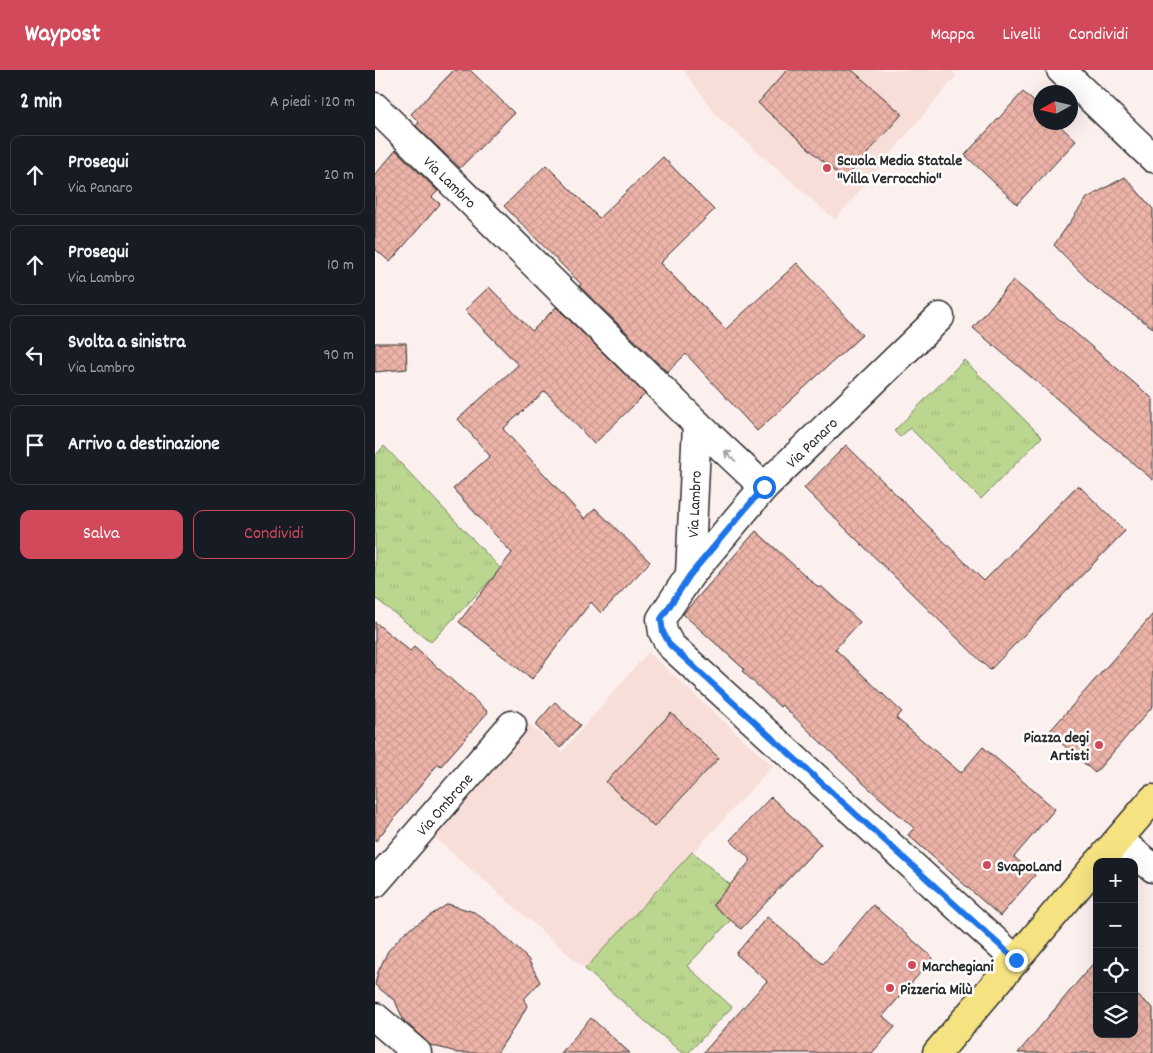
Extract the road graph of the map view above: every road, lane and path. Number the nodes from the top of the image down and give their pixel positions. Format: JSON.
{"nodes":[{"id":1,"x":1061,"y":70,"type":"edge"},
{"id":2,"x":375,"y":107,"type":"edge"},
{"id":3,"x":1153,"y":158,"type":"edge"},
{"id":4,"x":940,"y":317,"type":"dead end"},
{"id":5,"x":697,"y":424,"type":"junction"},
{"id":6,"x":764,"y":487,"type":"junction"},
{"id":7,"x":690,"y":575,"type":"junction"},
{"id":8,"x":512,"y":725,"type":"dead end"},
{"id":9,"x":1153,"y":799,"type":"edge"},
{"id":10,"x":1119,"y":840,"type":"junction"},
{"id":11,"x":1103,"y":858,"type":"edge"},
{"id":12,"x":1153,"y":868,"type":"edge"},
{"id":13,"x":1093,"y":869,"type":"edge"},
{"id":14,"x":375,"y":883,"type":"edge"},
{"id":15,"x":1016,"y":960,"type":"junction"},
{"id":16,"x":375,"y":1017,"type":"edge"},
{"id":17,"x":417,"y":1053,"type":"edge"},
{"id":18,"x":937,"y":1053,"type":"edge"}],
"edges":[{"from":1,"to":3,"type":"street"},
{"from":2,"to":5,"type":"street","name":"Via Lambro"},
{"from":4,"to":6,"type":"street","name":"Via Panaro"},
{"from":6,"to":5,"type":"street","name":"Via Lambro","one_way":true},
{"from":5,"to":7,"type":"street","name":"Via Lambro"},
{"from":6,"to":7,"type":"street","name":"Via Panaro"},
{"from":7,"to":15,"type":"street"},
{"from":8,"to":14,"type":"street","name":"Via Ombrone"},
{"from":9,"to":10,"type":"main road"},
{"from":10,"to":11,"type":"main road"},
{"from":10,"to":12,"type":"street"},
{"from":13,"to":15,"type":"main road"},
{"from":15,"to":18,"type":"main road"},
{"from":16,"to":17,"type":"street"}]}
